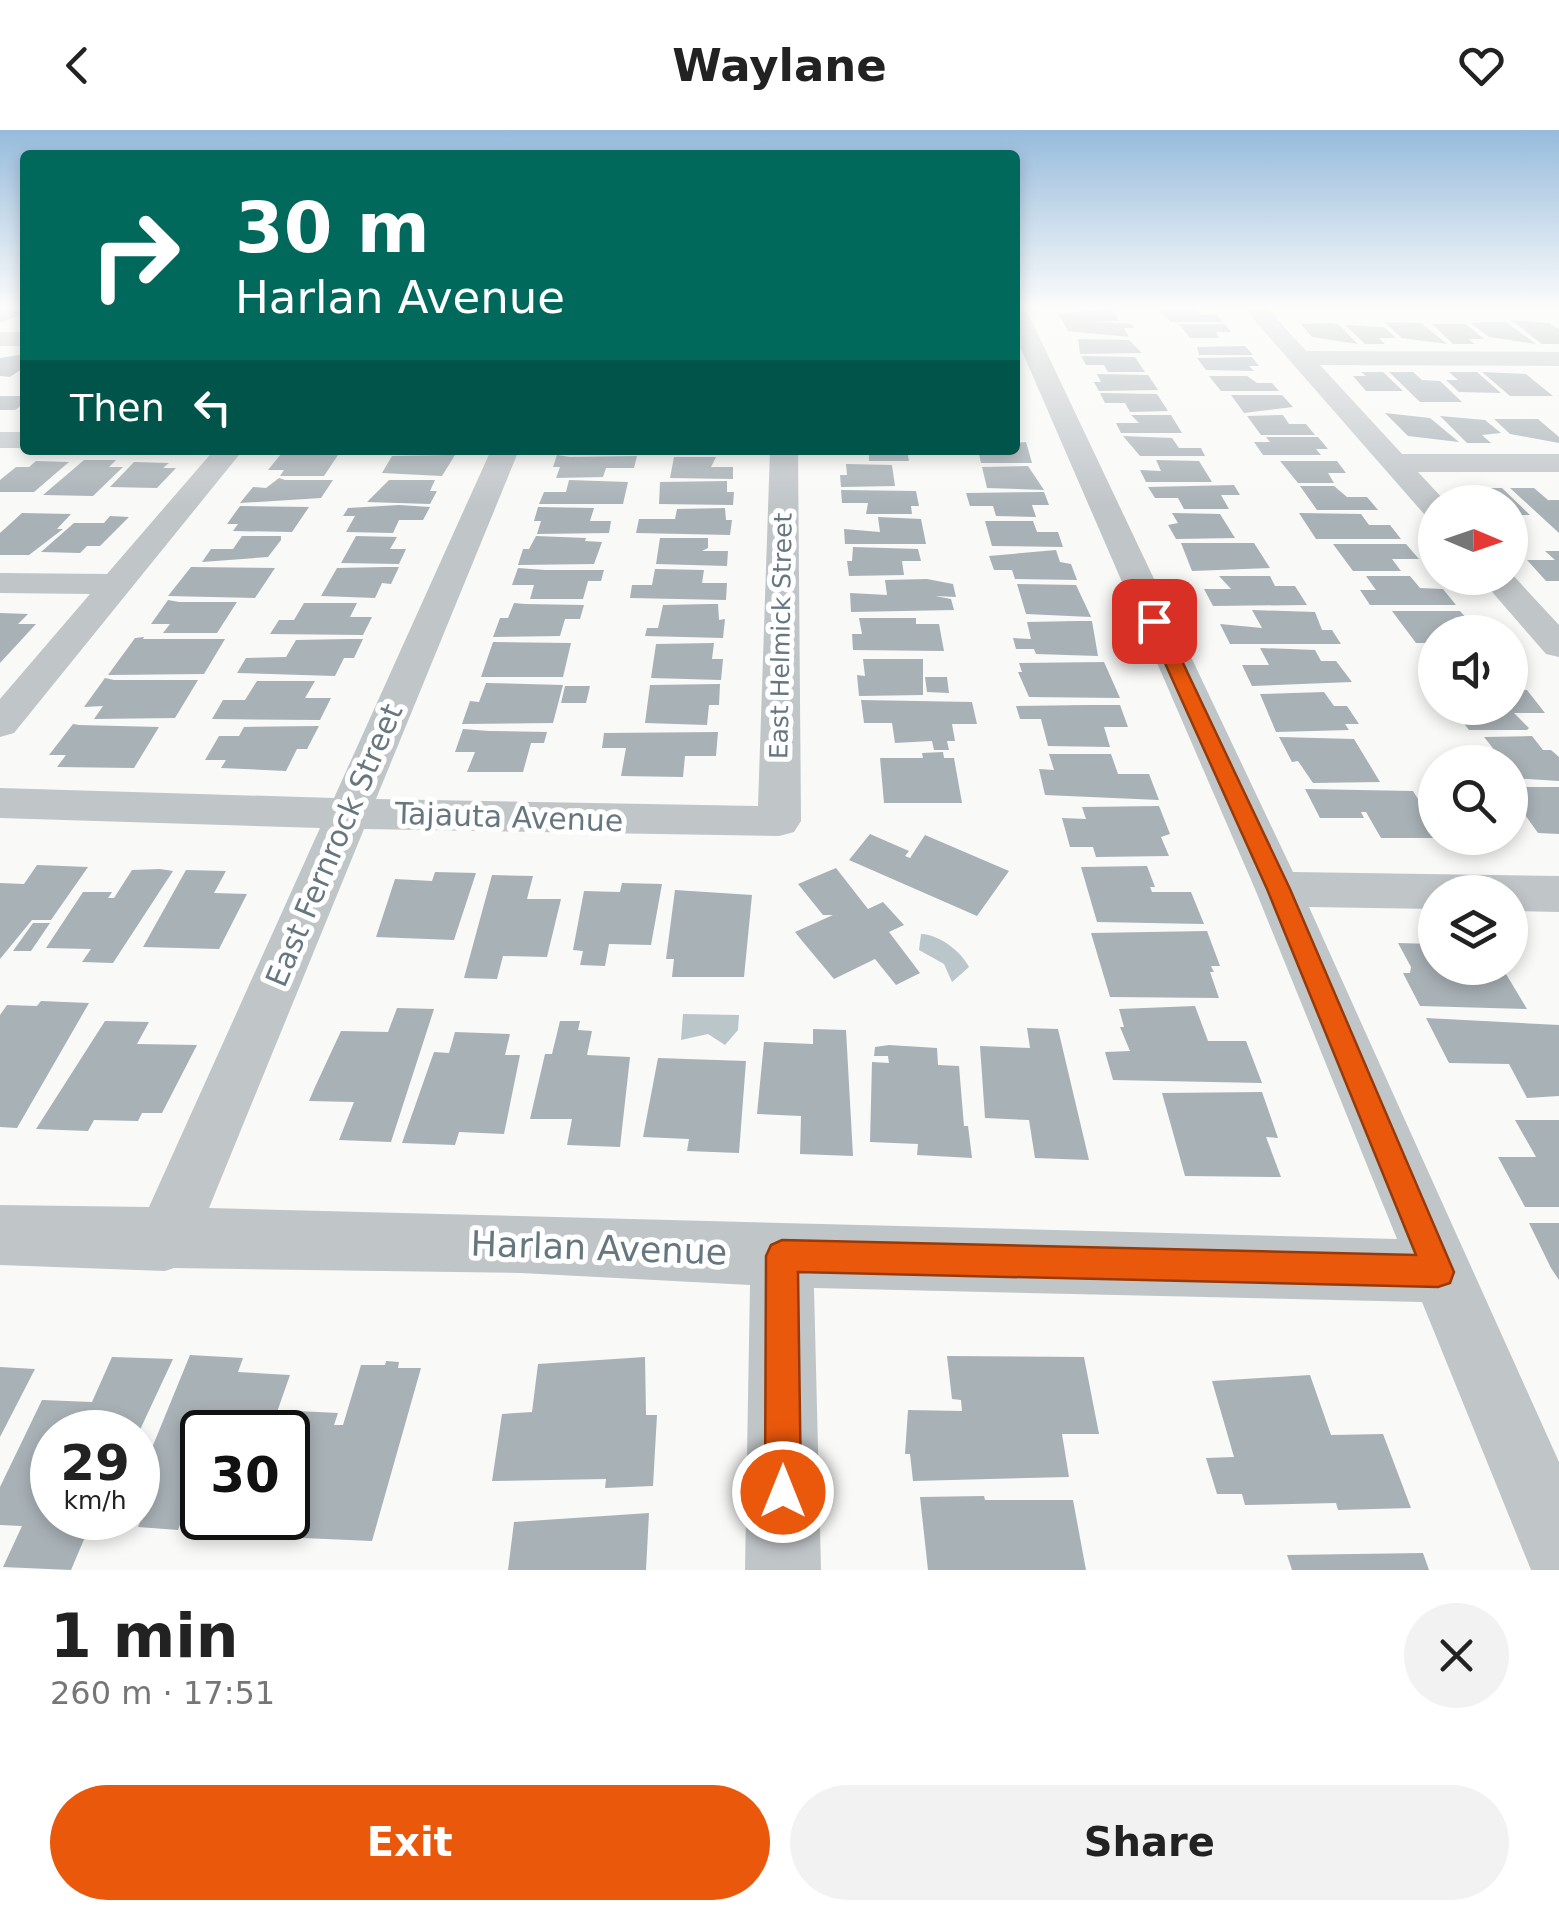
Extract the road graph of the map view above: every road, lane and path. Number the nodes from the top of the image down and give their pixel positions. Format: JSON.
{"nodes":[{"id":1,"x":1044,"y":373,"type":"edge"},
{"id":2,"x":1312,"y":373,"type":"edge"},
{"id":3,"x":225,"y":455,"type":"edge"},
{"id":4,"x":504,"y":455,"type":"edge"},
{"id":5,"x":784,"y":455,"type":"edge"},
{"id":6,"x":1394,"y":463,"type":"junction"},
{"id":7,"x":1559,"y":464,"type":"edge"},
{"id":8,"x":1418,"y":489,"type":"edge"},
{"id":9,"x":0,"y":583,"type":"edge"},
{"id":10,"x":116,"y":584,"type":"junction"},
{"id":11,"x":1515,"y":595,"type":"edge"},
{"id":12,"x":1555,"y":636,"type":"edge"},
{"id":13,"x":0,"y":724,"type":"edge"},
{"id":14,"x":0,"y":803,"type":"edge"},
{"id":15,"x":348,"y":813,"type":"junction"},
{"id":16,"x":779,"y":821,"type":"joint"},
{"id":17,"x":1278,"y":889,"type":"junction"},
{"id":18,"x":1418,"y":891,"type":"edge"},
{"id":19,"x":1528,"y":893,"type":"edge"},
{"id":20,"x":1559,"y":894,"type":"edge"},
{"id":21,"x":0,"y":1235,"type":"edge"},
{"id":22,"x":165,"y":1241,"type":"junction"},
{"id":23,"x":782,"y":1256,"type":"junction"},
{"id":24,"x":1438,"y":1272,"type":"junction"},
{"id":25,"x":1559,"y":1547,"type":"edge"},
{"id":26,"x":783,"y":1570,"type":"edge"}],
"edges":[{"from":1,"to":17,"type":"street"},
{"from":2,"to":6,"type":"street"},
{"from":3,"to":10,"type":"street"},
{"from":4,"to":15,"type":"street","name":"East Fernrock Street"},
{"from":5,"to":16,"type":"street","name":"East Helmick Street"},
{"from":6,"to":7,"type":"street"},
{"from":6,"to":8,"type":"street"},
{"from":9,"to":10,"type":"street"},
{"from":10,"to":13,"type":"street"},
{"from":11,"to":12,"type":"street"},
{"from":14,"to":15,"type":"street","name":"Tajauta Avenue"},
{"from":15,"to":16,"type":"street","name":"Tajauta Avenue"},
{"from":15,"to":22,"type":"street","name":"East Fernrock Street"},
{"from":17,"to":18,"type":"street"},
{"from":17,"to":24,"type":"street"},
{"from":19,"to":20,"type":"street"},
{"from":21,"to":22,"type":"street","name":"Harlan Avenue"},
{"from":22,"to":23,"type":"street","name":"Harlan Avenue"},
{"from":23,"to":24,"type":"street","name":"Harlan Avenue"},
{"from":23,"to":26,"type":"street"},
{"from":24,"to":25,"type":"street"}]}
